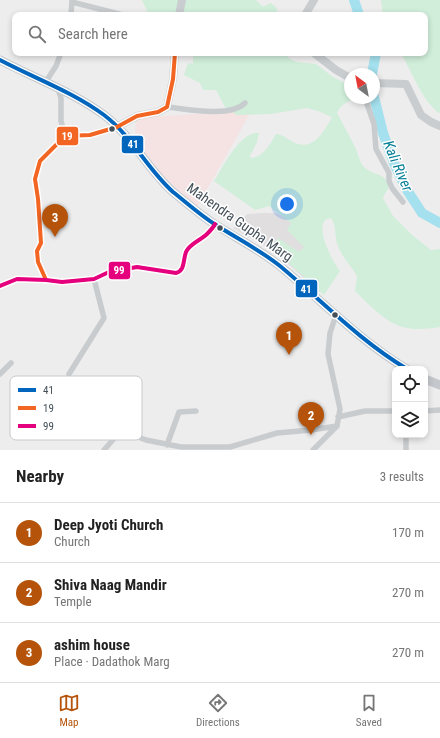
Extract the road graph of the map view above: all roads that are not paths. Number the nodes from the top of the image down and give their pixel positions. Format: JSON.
{"nodes":[{"id":1,"x":182,"y":0,"type":"edge"},
{"id":2,"x":314,"y":0,"type":"edge"},
{"id":3,"x":72,"y":1,"type":"edge"},
{"id":4,"x":71,"y":12,"type":"edge"},
{"id":5,"x":112,"y":12,"type":"edge"},
{"id":6,"x":180,"y":12,"type":"edge"},
{"id":7,"x":307,"y":12,"type":"edge"},
{"id":8,"x":60,"y":56,"type":"edge"},
{"id":9,"x":174,"y":56,"type":"edge"},
{"id":10,"x":318,"y":56,"type":"edge"},
{"id":11,"x":0,"y":60,"type":"edge"},
{"id":12,"x":344,"y":75,"type":"edge"},
{"id":13,"x":45,"y":82,"type":"junction"},
{"id":14,"x":380,"y":83,"type":"edge"},
{"id":15,"x":58,"y":89,"type":"junction"},
{"id":16,"x":245,"y":103,"type":"dead end"},
{"id":17,"x":367,"y":104,"type":"edge"},
{"id":18,"x":168,"y":107,"type":"junction"},
{"id":19,"x":440,"y":126,"type":"edge"},
{"id":20,"x":117,"y":127,"type":"junction"},
{"id":21,"x":65,"y":136,"type":"junction"},
{"id":22,"x":404,"y":202,"type":"dead end"},
{"id":23,"x":215,"y":224,"type":"junction"},
{"id":24,"x":94,"y":279,"type":"junction"},
{"id":25,"x":46,"y":280,"type":"junction"},
{"id":26,"x":0,"y":286,"type":"edge"},
{"id":27,"x":336,"y":315,"type":"junction"},
{"id":28,"x":11,"y":362,"type":"dead end"},
{"id":29,"x":403,"y":366,"type":"edge"},
{"id":30,"x":0,"y":374,"type":"edge"},
{"id":31,"x":69,"y":374,"type":"dead end"},
{"id":32,"x":428,"y":380,"type":"edge"},
{"id":33,"x":440,"y":385,"type":"edge"},
{"id":34,"x":392,"y":410,"type":"edge"},
{"id":35,"x":440,"y":410,"type":"edge"},
{"id":36,"x":196,"y":411,"type":"dead end"},
{"id":37,"x":428,"y":411,"type":"edge"},
{"id":38,"x":338,"y":417,"type":"junction"},
{"id":39,"x":337,"y":426,"type":"junction"},
{"id":40,"x":142,"y":438,"type":"edge"},
{"id":41,"x":406,"y":438,"type":"edge"},
{"id":42,"x":112,"y":440,"type":"edge"},
{"id":43,"x":167,"y":445,"type":"junction"},
{"id":44,"x":104,"y":450,"type":"edge"},
{"id":45,"x":313,"y":450,"type":"edge"},
{"id":46,"x":406,"y":450,"type":"edge"}],
"edges":[{"from":1,"to":6,"type":"main road"},
{"from":2,"to":7,"type":"main road"},
{"from":3,"to":4,"type":"street"},
{"from":3,"to":5,"type":"street"},
{"from":8,"to":13,"type":"street"},
{"from":9,"to":18,"type":"main road"},
{"from":10,"to":12,"type":"main road"},
{"from":11,"to":13,"type":"main road","name":"Mahendra Gupha Marg"},
{"from":13,"to":15,"type":"main road","name":"Mahendra Gupha Marg"},
{"from":14,"to":19,"type":"main road"},
{"from":15,"to":20,"type":"main road","name":"Mahendra Gupha Marg"},
{"from":15,"to":21,"type":"street"},
{"from":16,"to":18,"type":"street"},
{"from":17,"to":22,"type":"street"},
{"from":18,"to":20,"type":"main road"},
{"from":20,"to":21,"type":"street"},
{"from":20,"to":23,"type":"main road","name":"Mahendra Gupha Marg"},
{"from":21,"to":25,"type":"street"},
{"from":23,"to":24,"type":"street"},
{"from":23,"to":27,"type":"main road","name":"Mahendra Gupha Marg"},
{"from":24,"to":25,"type":"street"},
{"from":24,"to":31,"type":"street"},
{"from":25,"to":26,"type":"street"},
{"from":27,"to":29,"type":"main road","name":"Mahendra Gupha Marg"},
{"from":27,"to":38,"type":"street"},
{"from":28,"to":30,"type":"street"},
{"from":32,"to":33,"type":"main road"},
{"from":34,"to":38,"type":"street"},
{"from":35,"to":37,"type":"street"},
{"from":36,"to":43,"type":"street"},
{"from":38,"to":39,"type":"street"},
{"from":39,"to":43,"type":"street"},
{"from":39,"to":45,"type":"street"},
{"from":40,"to":43,"type":"street"},
{"from":41,"to":46,"type":"street"},
{"from":42,"to":44,"type":"street"}]}
